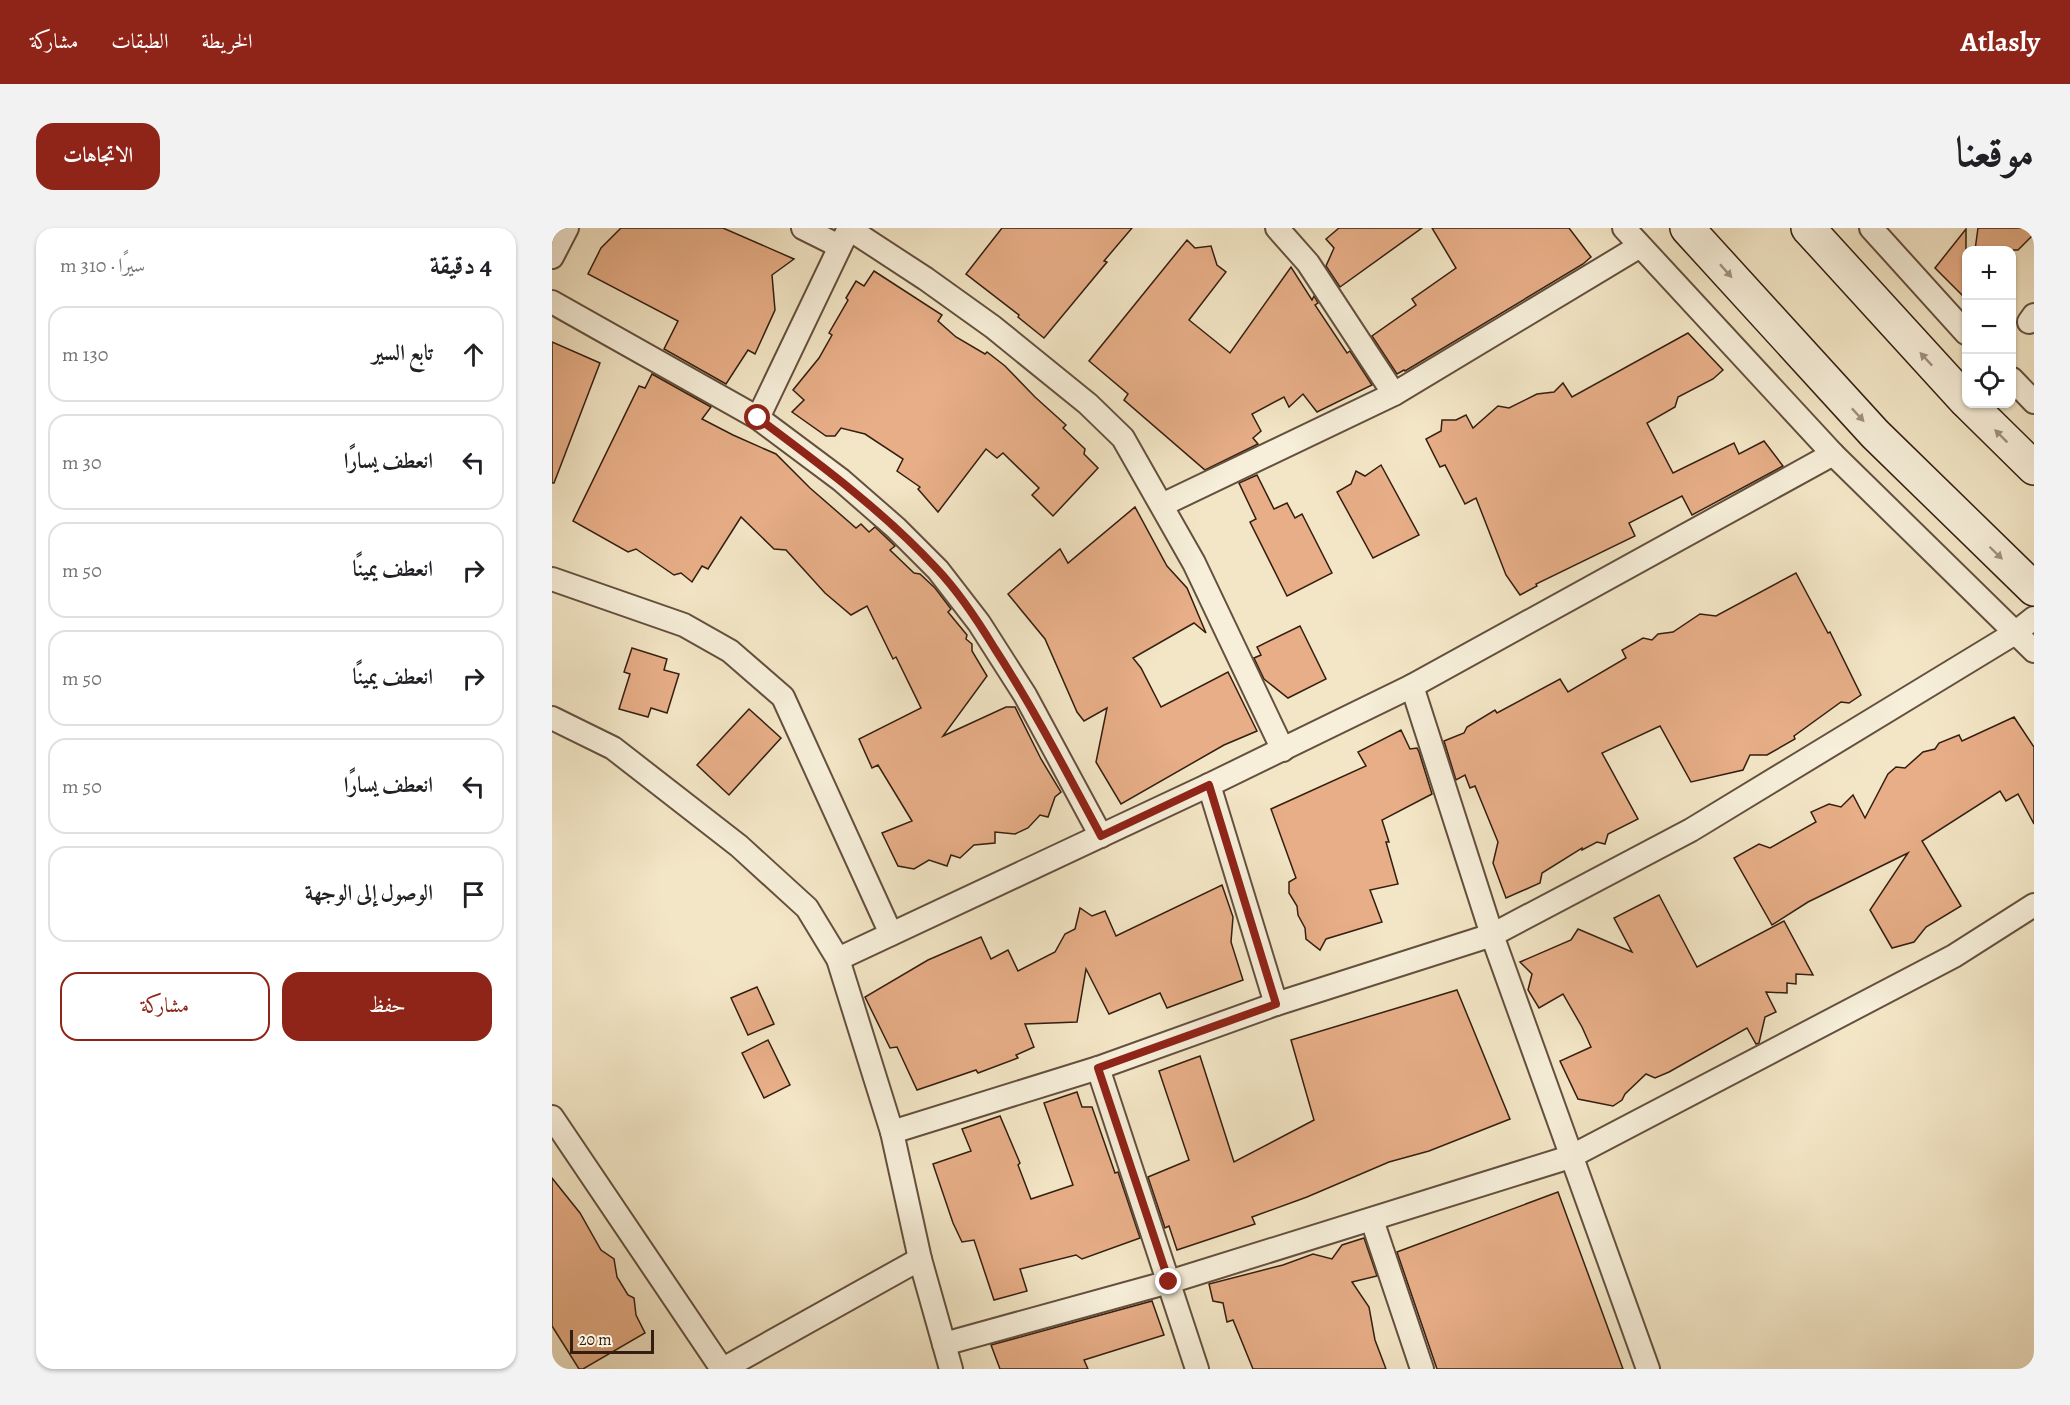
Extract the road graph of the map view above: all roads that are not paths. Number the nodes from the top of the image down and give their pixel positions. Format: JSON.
{"nodes":[{"id":1,"x":567,"y":228,"type":"edge"},
{"id":2,"x":803,"y":228,"type":"edge"},
{"id":3,"x":1277,"y":228,"type":"edge"},
{"id":4,"x":1624,"y":228,"type":"edge"},
{"id":5,"x":1687,"y":228,"type":"edge"},
{"id":6,"x":1808,"y":228,"type":"edge"},
{"id":7,"x":1871,"y":228,"type":"edge"},
{"id":8,"x":845,"y":234,"type":"edge"},
{"id":9,"x":1640,"y":246,"type":"junction"},
{"id":10,"x":552,"y":257,"type":"edge"},
{"id":11,"x":552,"y":302,"type":"edge"},
{"id":12,"x":1962,"y":329,"type":"edge"},
{"id":13,"x":2016,"y":383,"type":"edge"},
{"id":14,"x":1394,"y":394,"type":"junction"},
{"id":15,"x":1962,"y":395,"type":"edge"},
{"id":16,"x":2034,"y":402,"type":"edge"},
{"id":17,"x":1974,"y":408,"type":"edge"},
{"id":18,"x":758,"y":418,"type":"junction"},
{"id":19,"x":1833,"y":454,"type":"junction"},
{"id":20,"x":2034,"y":468,"type":"edge"},
{"id":21,"x":1162,"y":505,"type":"junction"},
{"id":22,"x":552,"y":579,"type":"edge"},
{"id":23,"x":2034,"y":590,"type":"edge"},
{"id":24,"x":2034,"y":618,"type":"edge"},
{"id":25,"x":2015,"y":633,"type":"junction"},
{"id":26,"x":2034,"y":651,"type":"edge"},
{"id":27,"x":1412,"y":686,"type":"junction"},
{"id":28,"x":552,"y":718,"type":"edge"},
{"id":29,"x":1283,"y":750,"type":"junction"},
{"id":30,"x":1209,"y":785,"type":"junction"},
{"id":31,"x":1101,"y":836,"type":"junction"},
{"id":32,"x":2034,"y":905,"type":"edge"},
{"id":33,"x":891,"y":934,"type":"junction"},
{"id":34,"x":1491,"y":935,"type":"junction"},
{"id":35,"x":838,"y":959,"type":"junction"},
{"id":36,"x":1276,"y":1004,"type":"junction"},
{"id":37,"x":1098,"y":1068,"type":"junction"},
{"id":38,"x":552,"y":1117,"type":"edge"},
{"id":39,"x":892,"y":1132,"type":"junction"},
{"id":40,"x":1570,"y":1157,"type":"junction"},
{"id":41,"x":1372,"y":1220,"type":"junction"},
{"id":42,"x":920,"y":1259,"type":"junction"},
{"id":43,"x":1169,"y":1282,"type":"junction"},
{"id":44,"x":944,"y":1344,"type":"junction"},
{"id":45,"x":722,"y":1369,"type":"edge"},
{"id":46,"x":951,"y":1369,"type":"edge"},
{"id":47,"x":1197,"y":1369,"type":"edge"},
{"id":48,"x":1422,"y":1369,"type":"edge"},
{"id":49,"x":1648,"y":1369,"type":"edge"}],
"edges":[{"from":1,"to":10,"type":"street"},
{"from":2,"to":8,"type":"street"},
{"from":3,"to":14,"type":"street"},
{"from":4,"to":9,"type":"street"},
{"from":5,"to":23,"type":"main road","one_way":true},
{"from":15,"to":6,"type":"main road","one_way":true},
{"from":7,"to":12,"type":"street"},
{"from":8,"to":18,"type":"street"},
{"from":8,"to":21,"type":"street"},
{"from":9,"to":14,"type":"street"},
{"from":9,"to":19,"type":"street"},
{"from":11,"to":18,"type":"street"},
{"from":13,"to":16,"type":"street"},
{"from":14,"to":21,"type":"street"},
{"from":20,"to":17,"type":"main road","one_way":true},
{"from":18,"to":31,"type":"street"},
{"from":19,"to":25,"type":"street"},
{"from":19,"to":27,"type":"street"},
{"from":21,"to":29,"type":"street"},
{"from":22,"to":33,"type":"street"},
{"from":24,"to":25,"type":"street"},
{"from":25,"to":26,"type":"street"},
{"from":25,"to":34,"type":"street"},
{"from":27,"to":29,"type":"street"},
{"from":27,"to":34,"type":"street"},
{"from":28,"to":35,"type":"street"},
{"from":29,"to":30,"type":"street"},
{"from":30,"to":31,"type":"street"},
{"from":30,"to":36,"type":"street"},
{"from":31,"to":33,"type":"street"},
{"from":32,"to":40,"type":"street"},
{"from":33,"to":35,"type":"street"},
{"from":34,"to":36,"type":"street"},
{"from":34,"to":40,"type":"street"},
{"from":35,"to":39,"type":"street"},
{"from":36,"to":37,"type":"street"},
{"from":37,"to":39,"type":"street"},
{"from":37,"to":43,"type":"street"},
{"from":38,"to":45,"type":"street"},
{"from":39,"to":42,"type":"street"},
{"from":40,"to":41,"type":"street"},
{"from":40,"to":49,"type":"street"},
{"from":41,"to":43,"type":"street"},
{"from":41,"to":48,"type":"street"},
{"from":42,"to":44,"type":"street"},
{"from":42,"to":45,"type":"street"},
{"from":43,"to":44,"type":"street"},
{"from":43,"to":47,"type":"street"},
{"from":44,"to":46,"type":"street"}]}
